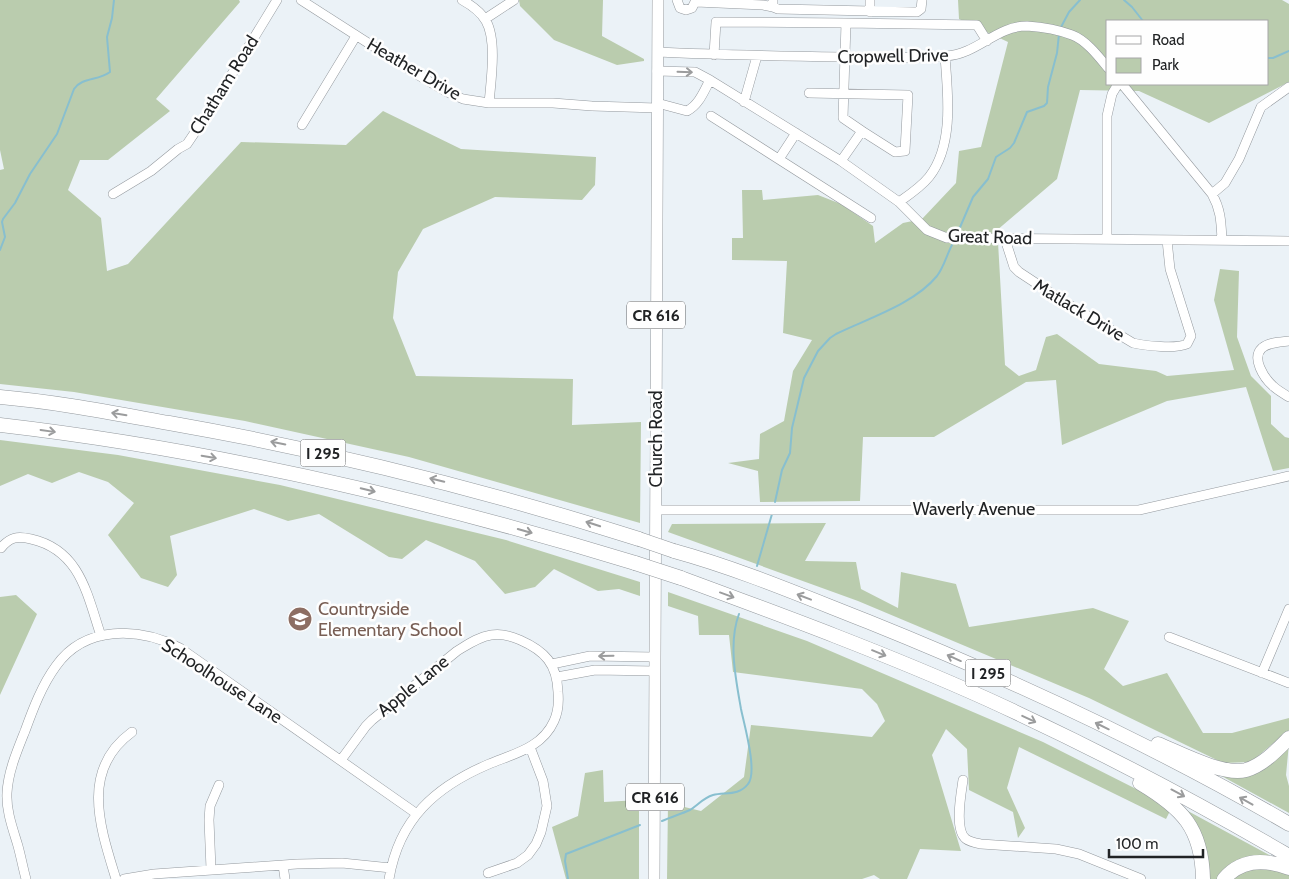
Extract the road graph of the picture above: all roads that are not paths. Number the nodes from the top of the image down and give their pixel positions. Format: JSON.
{"nodes":[{"id":1,"x":277,"y":0,"type":"edge"},
{"id":2,"x":301,"y":0,"type":"edge"},
{"id":3,"x":462,"y":0,"type":"edge"},
{"id":4,"x":514,"y":0,"type":"edge"},
{"id":5,"x":658,"y":0,"type":"edge"},
{"id":6,"x":677,"y":0,"type":"edge"},
{"id":7,"x":870,"y":0,"type":"edge"},
{"id":8,"x":922,"y":0,"type":"edge"},
{"id":9,"x":696,"y":1,"type":"edge"},
{"id":10,"x":773,"y":3,"type":"edge"},
{"id":11,"x":870,"y":12,"type":"junction"},
{"id":12,"x":485,"y":19,"type":"junction"},
{"id":13,"x":846,"y":23,"type":"junction"},
{"id":14,"x":356,"y":36,"type":"junction"},
{"id":15,"x":987,"y":41,"type":"junction"},
{"id":16,"x":658,"y":52,"type":"junction"},
{"id":17,"x":714,"y":54,"type":"junction"},
{"id":18,"x":757,"y":56,"type":"junction"},
{"id":19,"x":845,"y":57,"type":"junction"},
{"id":20,"x":944,"y":57,"type":"junction"},
{"id":21,"x":1106,"y":66,"type":"edge"},
{"id":22,"x":657,"y":71,"type":"junction"},
{"id":23,"x":710,"y":80,"type":"junction"},
{"id":24,"x":1117,"y":85,"type":"edge"},
{"id":25,"x":1123,"y":85,"type":"edge"},
{"id":26,"x":1289,"y":87,"type":"edge"},
{"id":27,"x":809,"y":93,"type":"dead end"},
{"id":28,"x":844,"y":94,"type":"junction"},
{"id":29,"x":744,"y":102,"type":"junction"},
{"id":30,"x":489,"y":103,"type":"junction"},
{"id":31,"x":657,"y":106,"type":"junction"},
{"id":32,"x":711,"y":116,"type":"dead end"},
{"id":33,"x":302,"y":125,"type":"dead end"},
{"id":34,"x":862,"y":131,"type":"junction"},
{"id":35,"x":796,"y":133,"type":"junction"},
{"id":36,"x":779,"y":159,"type":"junction"},
{"id":37,"x":841,"y":162,"type":"junction"},
{"id":38,"x":113,"y":194,"type":"dead end"},
{"id":39,"x":1212,"y":194,"type":"junction"},
{"id":40,"x":899,"y":202,"type":"junction"},
{"id":41,"x":872,"y":218,"type":"dead end"},
{"id":42,"x":1005,"y":239,"type":"junction"},
{"id":43,"x":1107,"y":239,"type":"junction"},
{"id":44,"x":1167,"y":240,"type":"junction"},
{"id":45,"x":1222,"y":240,"type":"junction"},
{"id":46,"x":1289,"y":241,"type":"edge"},
{"id":47,"x":1289,"y":341,"type":"edge"},
{"id":48,"x":0,"y":397,"type":"edge"},
{"id":49,"x":1289,"y":397,"type":"edge"},
{"id":50,"x":0,"y":425,"type":"edge"},
{"id":51,"x":1289,"y":476,"type":"edge"},
{"id":52,"x":656,"y":510,"type":"junction"},
{"id":53,"x":0,"y":548,"type":"edge"},
{"id":54,"x":1289,"y":609,"type":"edge"},
{"id":55,"x":101,"y":636,"type":"junction"},
{"id":56,"x":1169,"y":637,"type":"dead end"},
{"id":57,"x":655,"y":657,"type":"junction"},
{"id":58,"x":552,"y":664,"type":"junction"},
{"id":59,"x":655,"y":671,"type":"junction"},
{"id":60,"x":1262,"y":673,"type":"junction"},
{"id":61,"x":556,"y":678,"type":"junction"},
{"id":62,"x":1289,"y":683,"type":"edge"},
{"id":63,"x":132,"y":732,"type":"dead end"},
{"id":64,"x":1289,"y":738,"type":"edge"},
{"id":65,"x":1072,"y":739,"type":"junction"},
{"id":66,"x":1137,"y":743,"type":"junction"},
{"id":67,"x":530,"y":747,"type":"junction"},
{"id":68,"x":341,"y":760,"type":"junction"},
{"id":69,"x":963,"y":780,"type":"dead end"},
{"id":70,"x":219,"y":785,"type":"dead end"},
{"id":71,"x":417,"y":814,"type":"junction"},
{"id":72,"x":1289,"y":824,"type":"edge"},
{"id":73,"x":1289,"y":856,"type":"edge"},
{"id":74,"x":283,"y":865,"type":"junction"},
{"id":75,"x":392,"y":868,"type":"junction"},
{"id":76,"x":1289,"y":868,"type":"edge"},
{"id":77,"x":211,"y":869,"type":"junction"},
{"id":78,"x":488,"y":873,"type":"dead end"},
{"id":79,"x":26,"y":879,"type":"edge"},
{"id":80,"x":116,"y":879,"type":"edge"},
{"id":81,"x":124,"y":879,"type":"edge"},
{"id":82,"x":285,"y":879,"type":"edge"},
{"id":83,"x":390,"y":879,"type":"edge"},
{"id":84,"x":654,"y":879,"type":"edge"},
{"id":85,"x":1141,"y":879,"type":"edge"},
{"id":86,"x":1203,"y":879,"type":"edge"},
{"id":87,"x":1224,"y":879,"type":"edge"}],
"edges":[{"from":1,"to":38,"type":"street","name":"Chatham Road"},
{"from":2,"to":14,"type":"street","name":"Heather Drive"},
{"from":3,"to":12,"type":"street"},
{"from":4,"to":12,"type":"street"},
{"from":5,"to":16,"type":"main road","name":"Church Road","number":"CR 616"},
{"from":6,"to":9,"type":"street"},
{"from":7,"to":11,"type":"street"},
{"from":8,"to":11,"type":"street"},
{"from":9,"to":10,"type":"street"},
{"from":10,"to":11,"type":"street"},
{"from":12,"to":30,"type":"street"},
{"from":13,"to":15,"type":"street"},
{"from":13,"to":17,"type":"street"},
{"from":13,"to":19,"type":"street"},
{"from":14,"to":30,"type":"street","name":"Heather Drive"},
{"from":14,"to":33,"type":"street"},
{"from":15,"to":20,"type":"street","name":"Cropwell Drive"},
{"from":15,"to":21,"type":"street","name":"Cropwell Drive"},
{"from":16,"to":17,"type":"street","name":"Cropwell Drive"},
{"from":16,"to":22,"type":"main road","name":"Church Road","number":"CR 616"},
{"from":17,"to":18,"type":"street","name":"Cropwell Drive"},
{"from":18,"to":19,"type":"street","name":"Cropwell Drive"},
{"from":18,"to":29,"type":"street"},
{"from":19,"to":20,"type":"street","name":"Cropwell Drive"},
{"from":19,"to":28,"type":"street"},
{"from":20,"to":40,"type":"street"},
{"from":22,"to":23,"type":"street","name":"Great Road","one_way":true},
{"from":22,"to":31,"type":"main road","name":"Church Road","number":"CR 616"},
{"from":23,"to":29,"type":"street","name":"Great Road"},
{"from":23,"to":31,"type":"street"},
{"from":24,"to":43,"type":"street"},
{"from":25,"to":39,"type":"street"},
{"from":26,"to":39,"type":"street"},
{"from":27,"to":28,"type":"street"},
{"from":28,"to":34,"type":"street"},
{"from":28,"to":34,"type":"street"},
{"from":29,"to":35,"type":"street","name":"Great Road"},
{"from":30,"to":31,"type":"street","name":"Heather Drive"},
{"from":31,"to":52,"type":"main road","name":"Church Road","number":"CR 616"},
{"from":32,"to":36,"type":"street"},
{"from":34,"to":37,"type":"street"},
{"from":35,"to":36,"type":"street"},
{"from":35,"to":37,"type":"street","name":"Great Road"},
{"from":36,"to":41,"type":"street"},
{"from":37,"to":40,"type":"street","name":"Great Road"},
{"from":39,"to":45,"type":"street"},
{"from":40,"to":42,"type":"street","name":"Great Road"},
{"from":42,"to":43,"type":"street","name":"Great Road"},
{"from":42,"to":44,"type":"street","name":"Matlack Drive"},
{"from":43,"to":44,"type":"street","name":"Great Road"},
{"from":44,"to":45,"type":"street","name":"Great Road"},
{"from":45,"to":46,"type":"street","name":"Great Road"},
{"from":47,"to":49,"type":"street"},
{"from":66,"to":48,"type":"highway","number":"I 295","one_way":true,"bridge":true},
{"from":50,"to":65,"type":"highway","number":"I 295","one_way":true,"bridge":true},
{"from":51,"to":52,"type":"street","name":"Waverly Avenue"},
{"from":52,"to":57,"type":"main road","name":"Church Road","number":"CR 616"},
{"from":53,"to":55,"type":"street"},
{"from":54,"to":60,"type":"street"},
{"from":55,"to":68,"type":"street","name":"Schoolhouse Lane"},
{"from":55,"to":79,"type":"street","name":"Schoolhouse Lane"},
{"from":56,"to":60,"type":"street"},
{"from":57,"to":58,"type":"street","one_way":true},
{"from":57,"to":59,"type":"main road","name":"Church Road","number":"CR 616"},
{"from":58,"to":61,"type":"street"},
{"from":58,"to":68,"type":"street","name":"Apple Lane"},
{"from":59,"to":61,"type":"street"},
{"from":59,"to":84,"type":"main road","name":"Church Road","number":"CR 616"},
{"from":60,"to":62,"type":"street"},
{"from":61,"to":67,"type":"street"},
{"from":63,"to":80,"type":"street"},
{"from":64,"to":66,"type":"highway"},
{"from":65,"to":73,"type":"highway","number":"I 295","one_way":true},
{"from":65,"to":86,"type":"highway"},
{"from":72,"to":66,"type":"highway","number":"I 295","one_way":true},
{"from":67,"to":71,"type":"street"},
{"from":67,"to":78,"type":"street"},
{"from":68,"to":71,"type":"street","name":"Schoolhouse Lane"},
{"from":69,"to":85,"type":"street"},
{"from":70,"to":77,"type":"street"},
{"from":71,"to":75,"type":"street"},
{"from":74,"to":75,"type":"street"},
{"from":74,"to":77,"type":"street"},
{"from":74,"to":82,"type":"street"},
{"from":75,"to":83,"type":"street"},
{"from":76,"to":87,"type":"highway"},
{"from":77,"to":81,"type":"street"}]}
